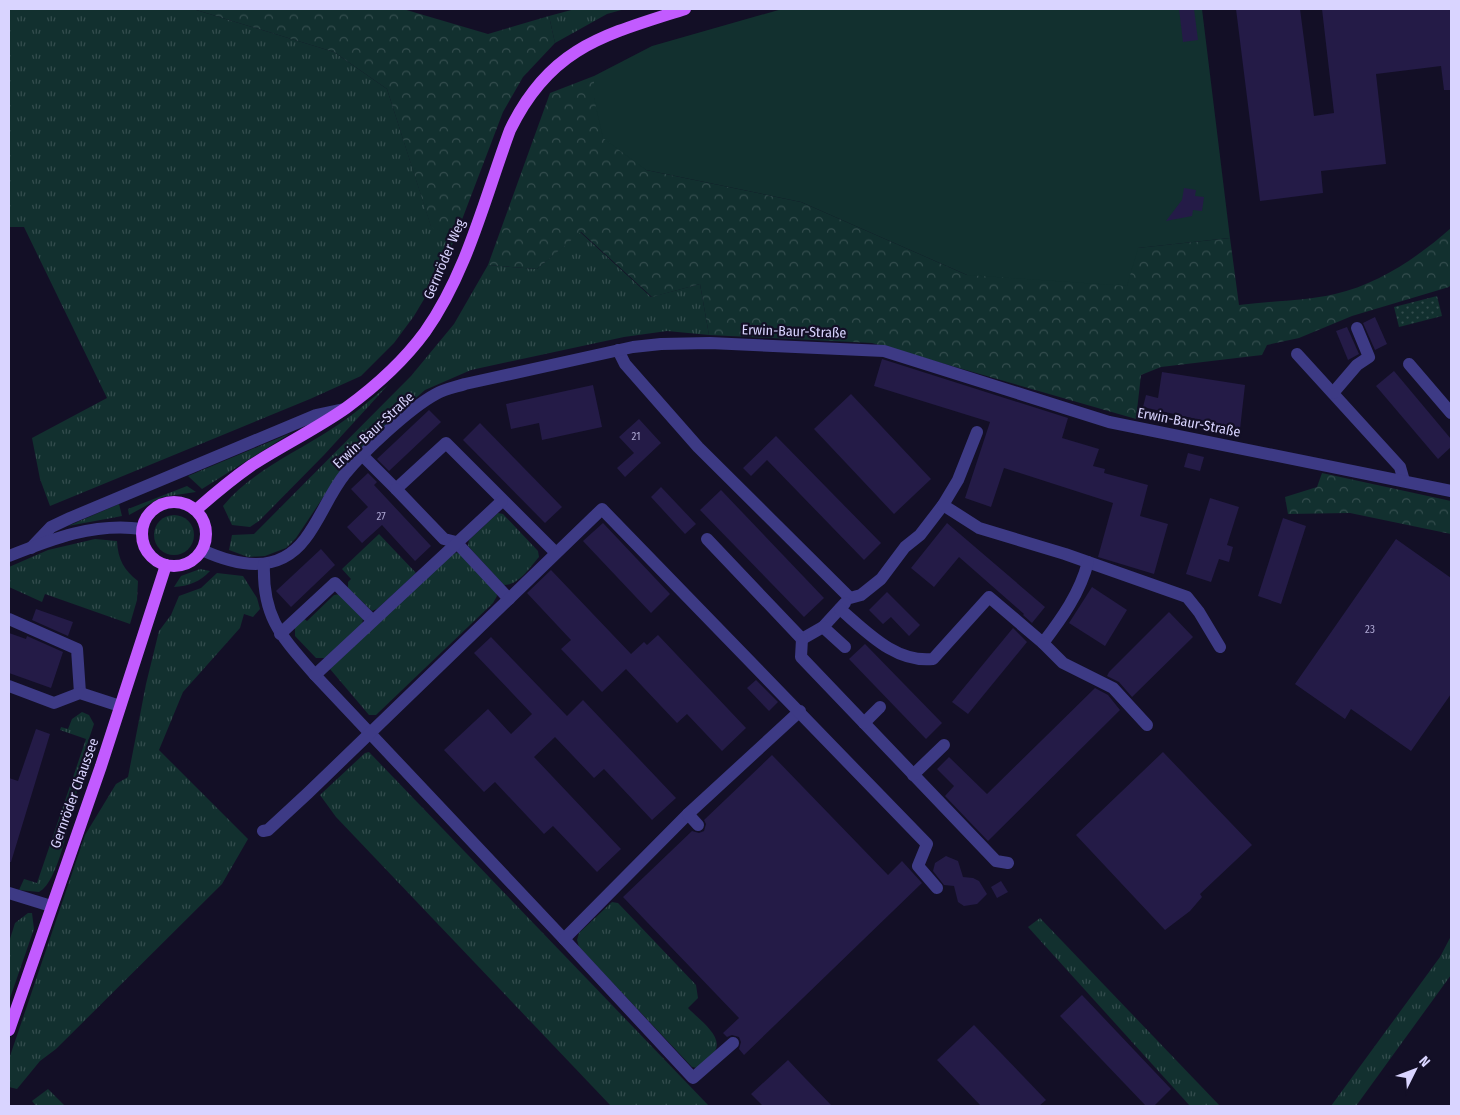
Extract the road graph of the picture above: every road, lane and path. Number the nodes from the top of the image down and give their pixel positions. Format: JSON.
{"nodes":[{"id":1,"x":685,"y":9,"type":"edge"},
{"id":2,"x":1356,"y":328,"type":"dead end"},
{"id":3,"x":618,"y":350,"type":"junction"},
{"id":4,"x":1297,"y":354,"type":"dead end"},
{"id":5,"x":1409,"y":364,"type":"dead end"},
{"id":6,"x":1333,"y":393,"type":"junction"},
{"id":7,"x":344,"y":409,"type":"junction"},
{"id":8,"x":1450,"y":410,"type":"edge"},
{"id":9,"x":977,"y":432,"type":"dead end"},
{"id":10,"x":363,"y":456,"type":"junction"},
{"id":11,"x":1404,"y":481,"type":"junction"},
{"id":12,"x":396,"y":489,"type":"junction"},
{"id":13,"x":1451,"y":491,"type":"edge"},
{"id":14,"x":502,"y":501,"type":"junction"},
{"id":15,"x":944,"y":504,"type":"junction"},
{"id":16,"x":196,"y":510,"type":"junction"},
{"id":17,"x":142,"y":529,"type":"junction"},
{"id":18,"x":708,"y":539,"type":"dead end"},
{"id":19,"x":456,"y":542,"type":"junction"},
{"id":20,"x":30,"y":548,"type":"junction"},
{"id":21,"x":202,"y":550,"type":"junction"},
{"id":22,"x":555,"y":552,"type":"junction"},
{"id":23,"x":9,"y":556,"type":"edge"},
{"id":24,"x":1088,"y":562,"type":"junction"},
{"id":25,"x":264,"y":564,"type":"junction"},
{"id":26,"x":166,"y":565,"type":"junction"},
{"id":27,"x":850,"y":598,"type":"junction"},
{"id":28,"x":509,"y":599,"type":"junction"},
{"id":29,"x":840,"y":609,"type":"junction"},
{"id":30,"x":9,"y":620,"type":"edge"},
{"id":31,"x":372,"y":620,"type":"junction"},
{"id":32,"x":823,"y":627,"type":"junction"},
{"id":33,"x":280,"y":634,"type":"junction"},
{"id":34,"x":802,"y":639,"type":"junction"},
{"id":35,"x":1043,"y":643,"type":"junction"},
{"id":36,"x":845,"y":647,"type":"dead end"},
{"id":37,"x":1220,"y":648,"type":"dead end"},
{"id":38,"x":315,"y":675,"type":"junction"},
{"id":39,"x":9,"y":686,"type":"edge"},
{"id":40,"x":80,"y":693,"type":"junction"},
{"id":41,"x":120,"y":706,"type":"junction"},
{"id":42,"x":880,"y":707,"type":"dead end"},
{"id":43,"x":800,"y":711,"type":"junction"},
{"id":44,"x":864,"y":723,"type":"junction"},
{"id":45,"x":1147,"y":725,"type":"dead end"},
{"id":46,"x":371,"y":733,"type":"junction"},
{"id":47,"x":944,"y":745,"type":"dead end"},
{"id":48,"x":913,"y":775,"type":"junction"},
{"id":49,"x":688,"y":814,"type":"junction"},
{"id":50,"x":698,"y":825,"type":"dead end"},
{"id":51,"x":263,"y":831,"type":"dead end"},
{"id":52,"x":1008,"y":863,"type":"dead end"},
{"id":53,"x":937,"y":888,"type":"dead end"},
{"id":54,"x":9,"y":893,"type":"edge"},
{"id":55,"x":50,"y":906,"type":"junction"},
{"id":56,"x":564,"y":939,"type":"junction"},
{"id":57,"x":9,"y":1030,"type":"edge"},
{"id":58,"x":733,"y":1043,"type":"dead end"}],
"edges":[{"from":1,"to":7,"type":"main road","name":"Gernröder Weg"},
{"from":2,"to":6,"type":"street"},
{"from":3,"to":10,"type":"street","name":"Erwin-Baur-Straße"},
{"from":3,"to":11,"type":"street","name":"Erwin-Baur-Straße"},
{"from":3,"to":27,"type":"street"},
{"from":4,"to":6,"type":"street"},
{"from":5,"to":8,"type":"street"},
{"from":6,"to":11,"type":"street"},
{"from":7,"to":16,"type":"main road","name":"Gernröder Weg"},
{"from":7,"to":20,"type":"street"},
{"from":9,"to":15,"type":"street"},
{"from":10,"to":12,"type":"street"},
{"from":10,"to":25,"type":"street","name":"Erwin-Baur-Straße"},
{"from":11,"to":13,"type":"street","name":"Erwin-Baur-Straße"},
{"from":12,"to":14,"type":"street"},
{"from":12,"to":19,"type":"street"},
{"from":14,"to":19,"type":"street"},
{"from":14,"to":22,"type":"street"},
{"from":15,"to":24,"type":"street"},
{"from":15,"to":27,"type":"street"},
{"from":16,"to":17,"type":"main road"},
{"from":16,"to":21,"type":"main road"},
{"from":17,"to":20,"type":"street"},
{"from":17,"to":26,"type":"main road"},
{"from":18,"to":34,"type":"street"},
{"from":19,"to":28,"type":"street"},
{"from":19,"to":31,"type":"street"},
{"from":20,"to":23,"type":"street"},
{"from":21,"to":25,"type":"street","name":"Erwin-Baur-Straße"},
{"from":21,"to":26,"type":"main road"},
{"from":22,"to":28,"type":"street"},
{"from":22,"to":43,"type":"street"},
{"from":24,"to":35,"type":"street"},
{"from":24,"to":37,"type":"street"},
{"from":25,"to":33,"type":"street"},
{"from":26,"to":41,"type":"main road","name":"Gernröder Chaussee"},
{"from":27,"to":29,"type":"street"},
{"from":28,"to":46,"type":"street"},
{"from":29,"to":32,"type":"street"},
{"from":29,"to":35,"type":"street"},
{"from":30,"to":40,"type":"street"},
{"from":31,"to":33,"type":"street"},
{"from":31,"to":38,"type":"street"},
{"from":32,"to":34,"type":"street"},
{"from":32,"to":36,"type":"street"},
{"from":33,"to":38,"type":"street"},
{"from":34,"to":44,"type":"street"},
{"from":35,"to":45,"type":"street"},
{"from":38,"to":46,"type":"street"},
{"from":39,"to":40,"type":"street"},
{"from":40,"to":41,"type":"street"},
{"from":41,"to":55,"type":"main road","name":"Gernröder Chaussee"},
{"from":42,"to":44,"type":"street"},
{"from":43,"to":49,"type":"street"},
{"from":43,"to":53,"type":"street"},
{"from":44,"to":48,"type":"street"},
{"from":46,"to":51,"type":"street"},
{"from":46,"to":56,"type":"street"},
{"from":47,"to":48,"type":"street"},
{"from":48,"to":52,"type":"street"},
{"from":49,"to":50,"type":"street"},
{"from":49,"to":56,"type":"street"},
{"from":54,"to":55,"type":"street"},
{"from":55,"to":57,"type":"main road","name":"Gernröder Chaussee"},
{"from":56,"to":58,"type":"street"}]}
